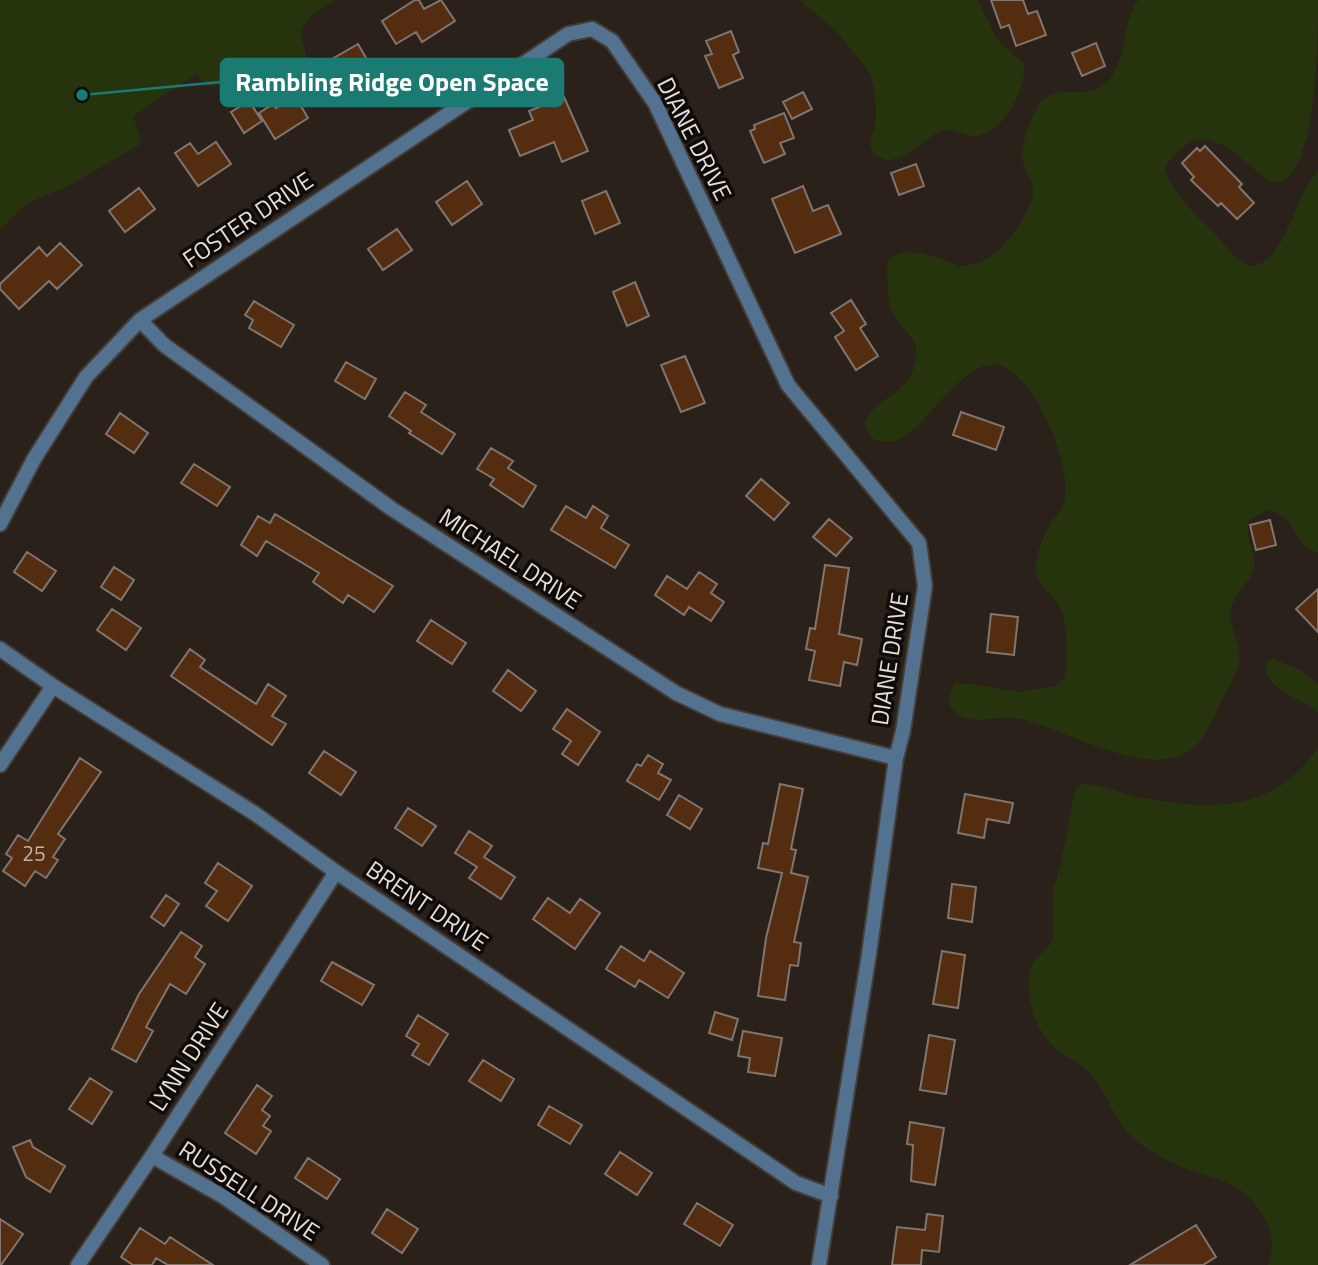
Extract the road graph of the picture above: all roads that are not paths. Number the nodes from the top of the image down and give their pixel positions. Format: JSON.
{"nodes":[{"id":1,"x":592,"y":29,"type":"joint"},
{"id":2,"x":139,"y":320,"type":"junction"},
{"id":3,"x":0,"y":524,"type":"edge"},
{"id":4,"x":0,"y":649,"type":"edge"},
{"id":5,"x":52,"y":685,"type":"junction"},
{"id":6,"x":896,"y":758,"type":"junction"},
{"id":7,"x":0,"y":765,"type":"edge"},
{"id":8,"x":336,"y":872,"type":"junction"},
{"id":9,"x":152,"y":1156,"type":"junction"},
{"id":10,"x":831,"y":1196,"type":"junction"},
{"id":11,"x":78,"y":1265,"type":"edge"},
{"id":12,"x":322,"y":1265,"type":"edge"},
{"id":13,"x":819,"y":1265,"type":"edge"}],
"edges":[{"from":1,"to":2,"type":"street","name":"FOSTER DRIVE"},
{"from":1,"to":6,"type":"street","name":"DIANE DRIVE"},
{"from":2,"to":3,"type":"street","name":"FOSTER DRIVE"},
{"from":2,"to":6,"type":"street","name":"MICHAEL DRIVE"},
{"from":4,"to":5,"type":"street","name":"BRENT DRIVE"},
{"from":5,"to":7,"type":"street"},
{"from":5,"to":8,"type":"street","name":"BRENT DRIVE"},
{"from":6,"to":10,"type":"street","name":"DIANE DRIVE"},
{"from":8,"to":9,"type":"street","name":"LYNN DRIVE"},
{"from":8,"to":10,"type":"street","name":"BRENT DRIVE"},
{"from":9,"to":11,"type":"street","name":"LYNN DRIVE"},
{"from":9,"to":12,"type":"street","name":"RUSSELL DRIVE"},
{"from":10,"to":13,"type":"street","name":"DIANE DRIVE"}]}
